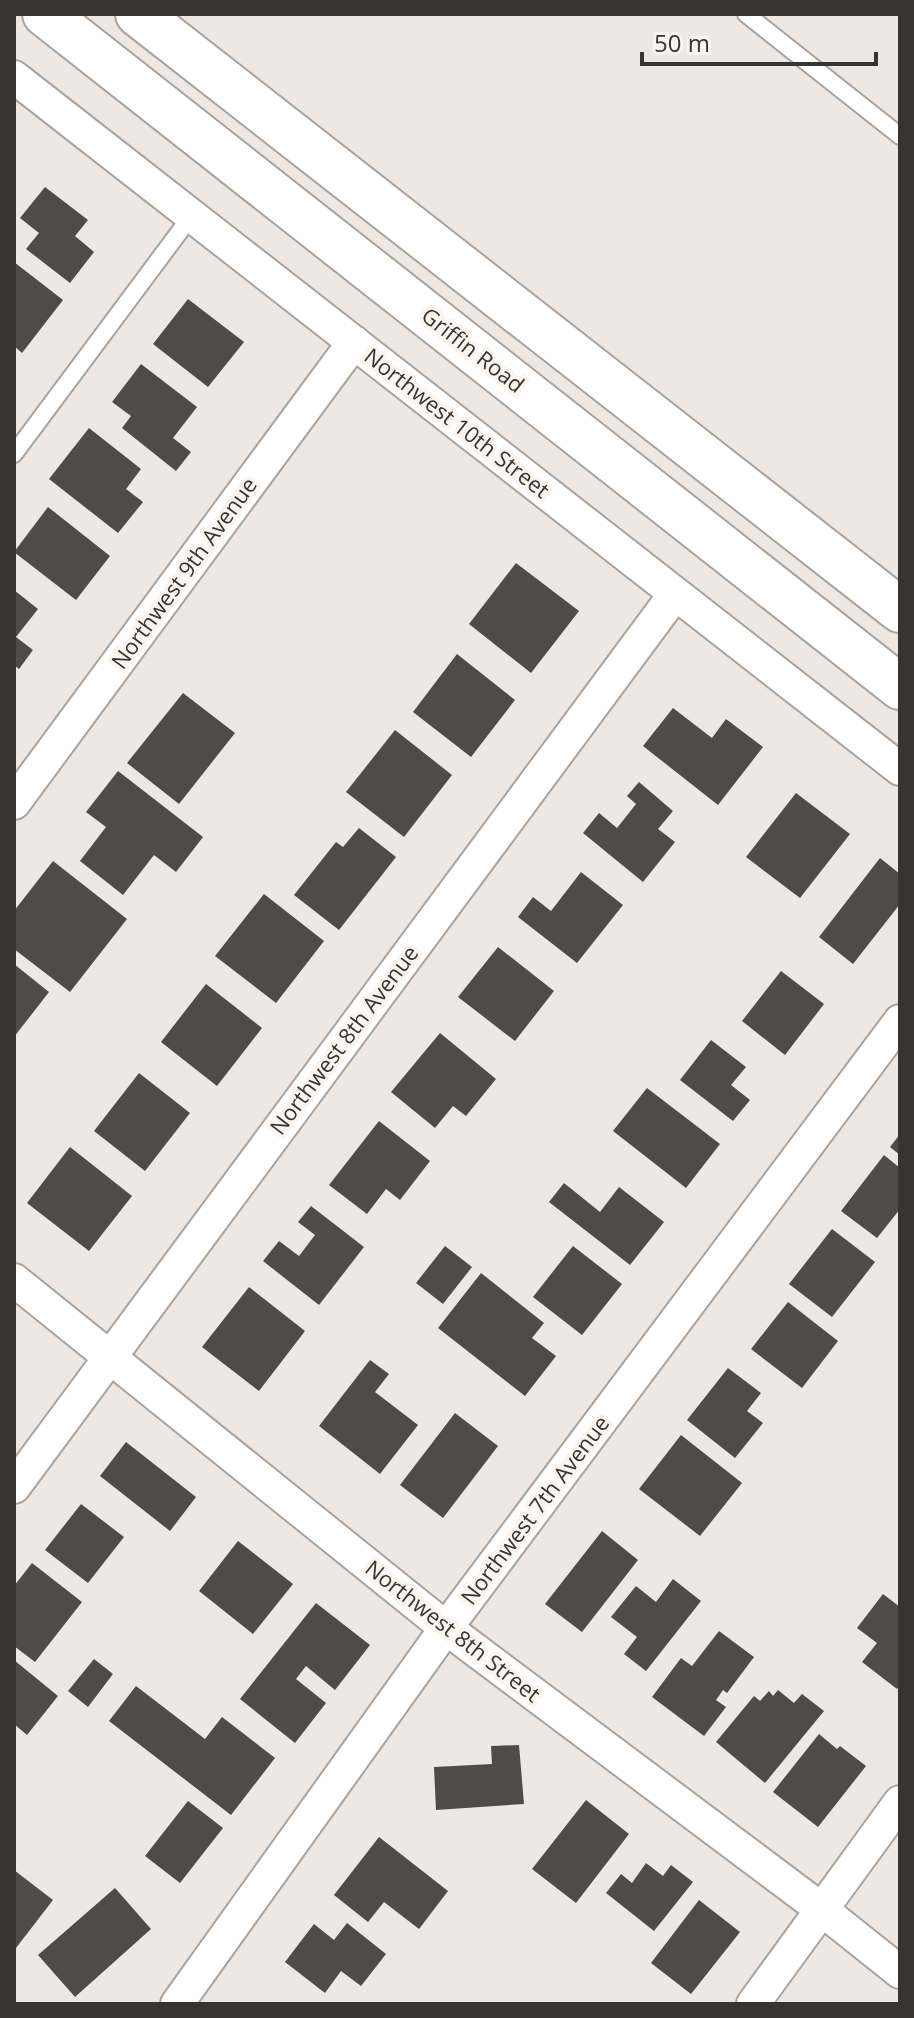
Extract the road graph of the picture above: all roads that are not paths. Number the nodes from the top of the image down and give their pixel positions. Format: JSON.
{"nodes":[{"id":1,"x":45,"y":14,"type":"edge"},
{"id":2,"x":138,"y":14,"type":"edge"},
{"id":3,"x":746,"y":14,"type":"edge"},
{"id":4,"x":19,"y":93,"type":"edge"},
{"id":5,"x":900,"y":136,"type":"edge"},
{"id":6,"x":192,"y":215,"type":"junction"},
{"id":7,"x":354,"y":342,"type":"junction"},
{"id":8,"x":14,"y":454,"type":"edge"},
{"id":9,"x":675,"y":594,"type":"junction"},
{"id":10,"x":900,"y":610,"type":"edge"},
{"id":11,"x":900,"y":687,"type":"edge"},
{"id":12,"x":900,"y":769,"type":"edge"},
{"id":13,"x":14,"y":803,"type":"edge"},
{"id":14,"x":900,"y":1021,"type":"edge"},
{"id":15,"x":14,"y":1280,"type":"edge"},
{"id":16,"x":110,"y":1355,"type":"junction"},
{"id":17,"x":14,"y":1487,"type":"edge"},
{"id":18,"x":446,"y":1628,"type":"junction"},
{"id":19,"x":900,"y":1802,"type":"edge"},
{"id":20,"x":821,"y":1909,"type":"junction"},
{"id":21,"x":900,"y":1972,"type":"edge"},
{"id":22,"x":177,"y":2004,"type":"edge"},
{"id":23,"x":753,"y":2004,"type":"edge"}],
"edges":[{"from":1,"to":11,"type":"main road","name":"Griffin Road"},
{"from":2,"to":10,"type":"main road"},
{"from":3,"to":5,"type":"lane"},
{"from":4,"to":6,"type":"street","name":"Northwest 10th Street"},
{"from":6,"to":7,"type":"street","name":"Northwest 10th Street"},
{"from":6,"to":8,"type":"lane"},
{"from":7,"to":9,"type":"street","name":"Northwest 10th Street"},
{"from":7,"to":13,"type":"street","name":"Northwest 9th Avenue"},
{"from":9,"to":12,"type":"street","name":"Northwest 10th Street"},
{"from":9,"to":16,"type":"street","name":"Northwest 8th Avenue"},
{"from":14,"to":18,"type":"street","name":"Northwest 7th Avenue"},
{"from":15,"to":16,"type":"street","name":"Northwest 8th Street"},
{"from":16,"to":17,"type":"street","name":"Northwest 8th Avenue"},
{"from":16,"to":18,"type":"street","name":"Northwest 8th Street"},
{"from":18,"to":20,"type":"street","name":"Northwest 8th Street"},
{"from":18,"to":22,"type":"street","name":"Northwest 7th Avenue"},
{"from":19,"to":20,"type":"street"},
{"from":20,"to":21,"type":"street","name":"Northwest 8th Street"},
{"from":20,"to":23,"type":"street"}]}
